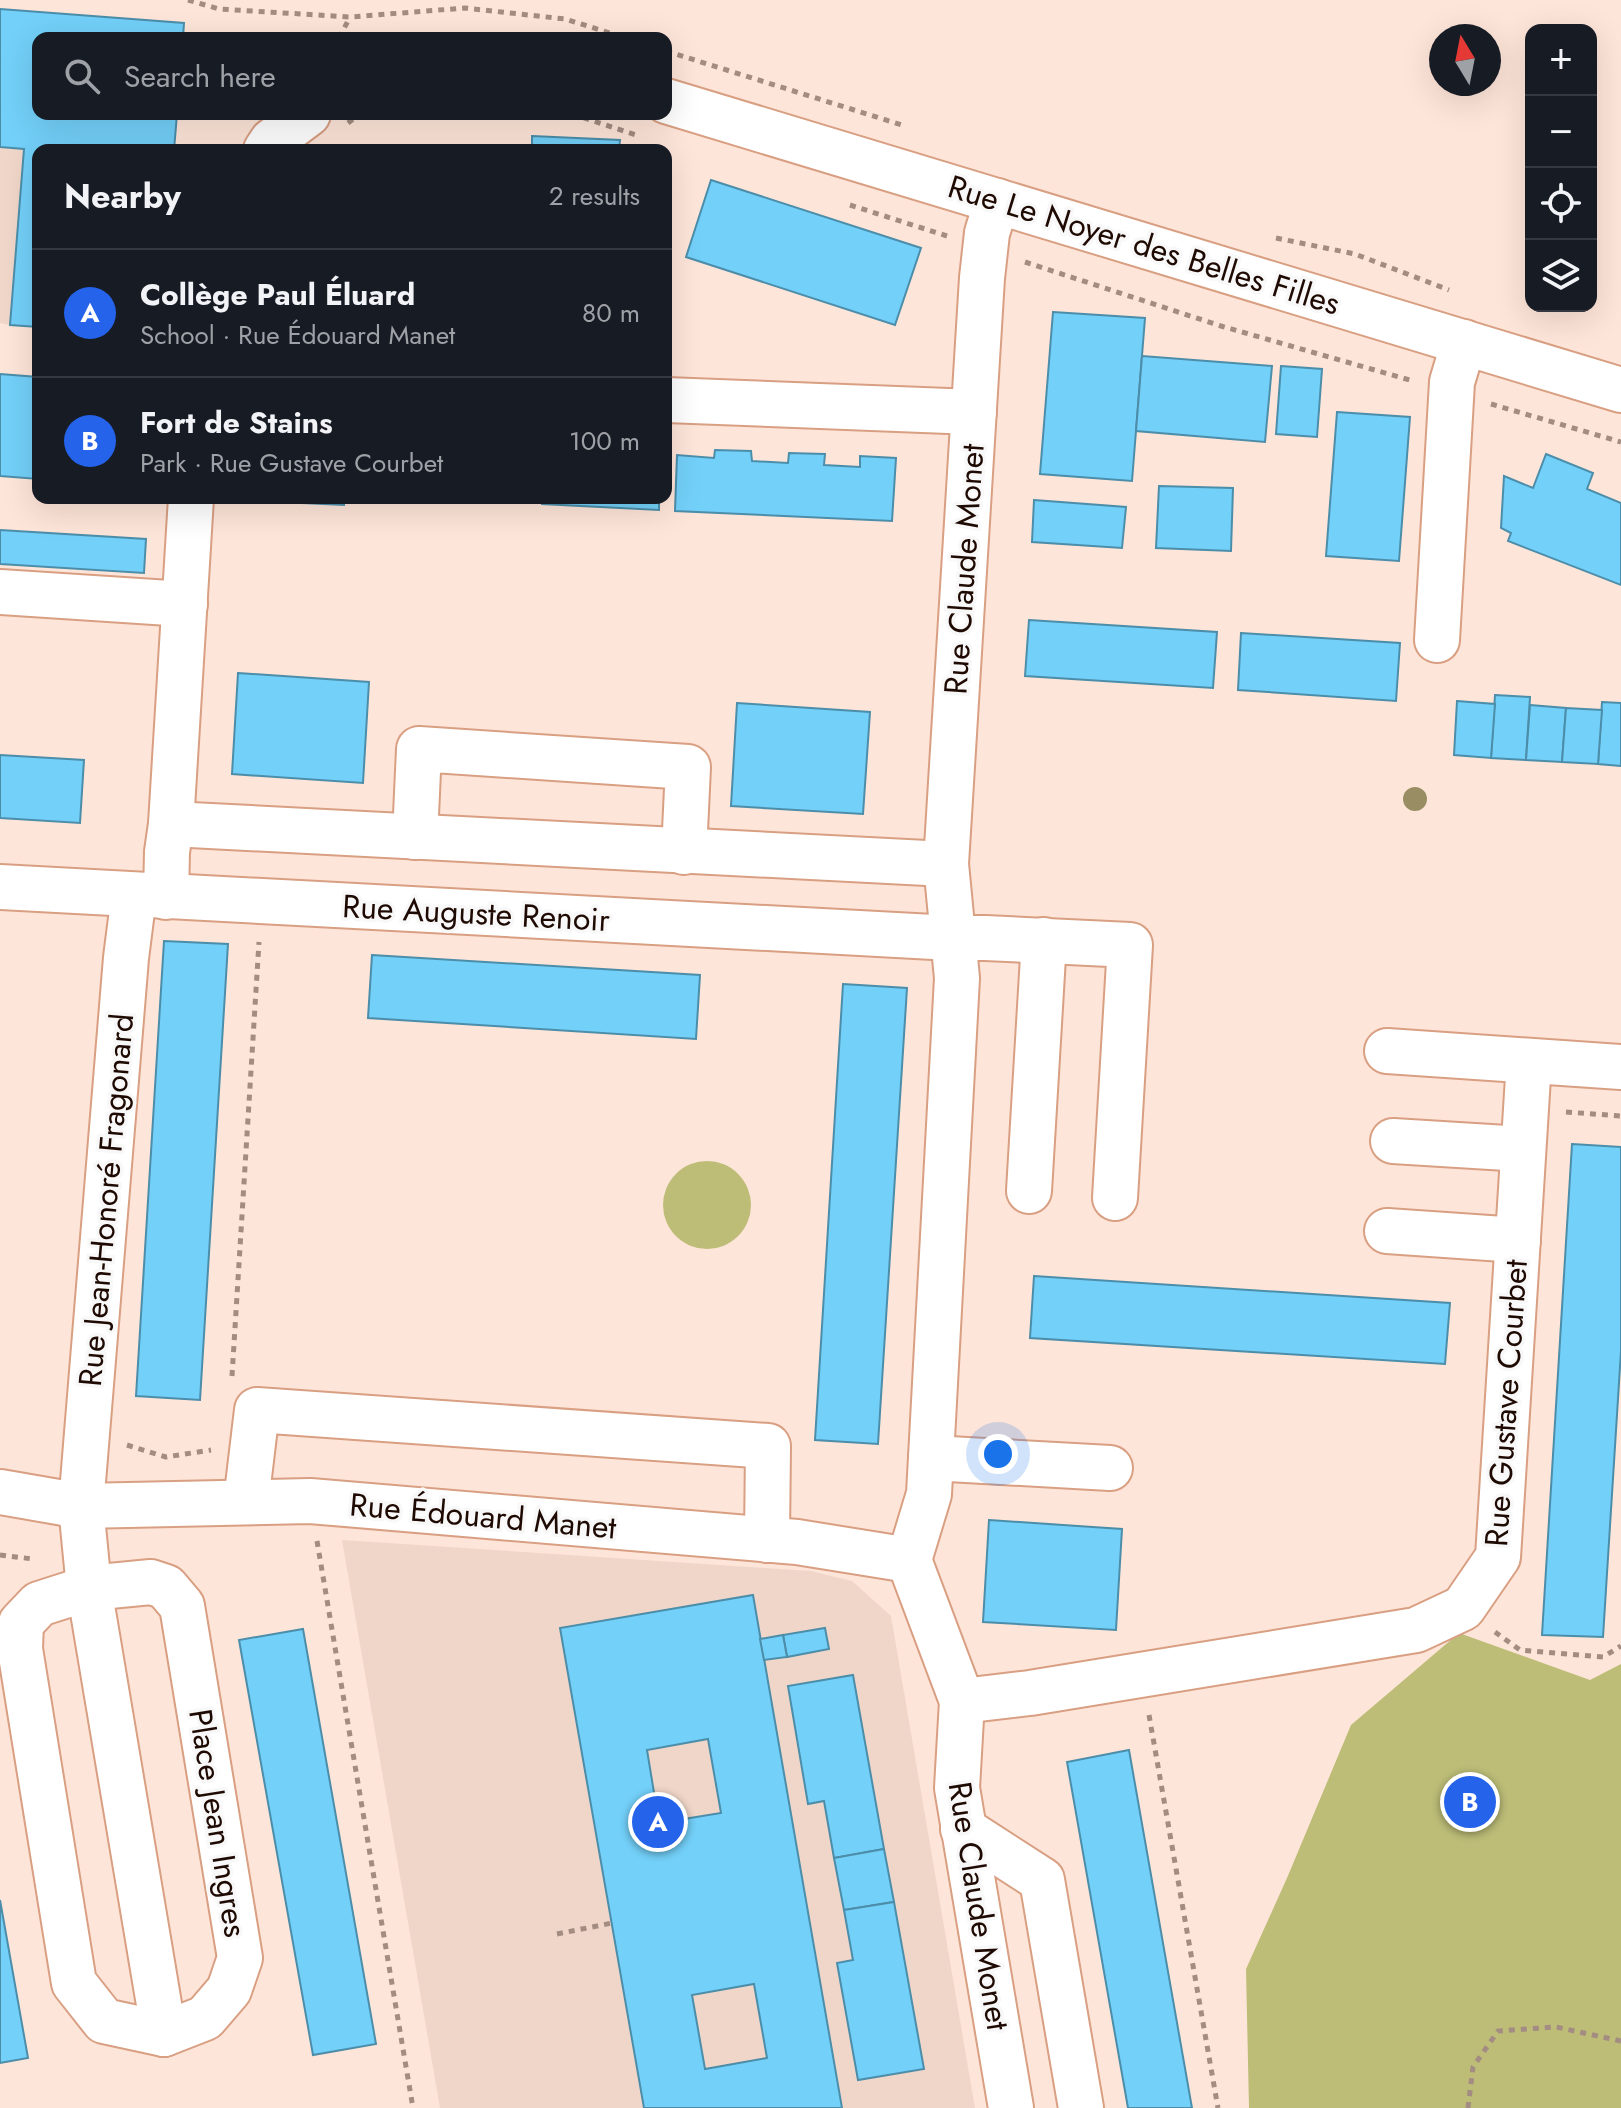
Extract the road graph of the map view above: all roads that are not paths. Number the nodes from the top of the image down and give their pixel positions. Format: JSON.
{"nodes":[{"id":1,"x":300,"y":120,"type":"edge"},
{"id":2,"x":660,"y":120,"type":"edge"},
{"id":3,"x":270,"y":144,"type":"edge"},
{"id":4,"x":997,"y":201,"type":"junction"},
{"id":5,"x":1464,"y":342,"type":"junction"},
{"id":6,"x":1621,"y":390,"type":"edge"},
{"id":7,"x":672,"y":400,"type":"edge"},
{"id":8,"x":974,"y":412,"type":"junction"},
{"id":9,"x":191,"y":504,"type":"edge"},
{"id":10,"x":0,"y":592,"type":"edge"},
{"id":11,"x":185,"y":604,"type":"junction"},
{"id":12,"x":1437,"y":640,"type":"dead end"},
{"id":13,"x":171,"y":824,"type":"junction"},
{"id":14,"x":415,"y":837,"type":"junction"},
{"id":15,"x":684,"y":852,"type":"junction"},
{"id":16,"x":946,"y":864,"type":"junction"},
{"id":17,"x":0,"y":887,"type":"edge"},
{"id":18,"x":150,"y":896,"type":"junction"},
{"id":19,"x":952,"y":938,"type":"junction"},
{"id":20,"x":1044,"y":940,"type":"junction"},
{"id":21,"x":1387,"y":1051,"type":"dead end"},
{"id":22,"x":1529,"y":1061,"type":"junction"},
{"id":23,"x":1621,"y":1067,"type":"edge"},
{"id":24,"x":1524,"y":1129,"type":"junction"},
{"id":25,"x":1393,"y":1141,"type":"dead end"},
{"id":26,"x":1029,"y":1191,"type":"dead end"},
{"id":27,"x":1115,"y":1198,"type":"dead end"},
{"id":28,"x":1387,"y":1231,"type":"dead end"},
{"id":29,"x":1518,"y":1240,"type":"junction"},
{"id":30,"x":931,"y":1458,"type":"junction"},
{"id":31,"x":1110,"y":1468,"type":"dead end"},
{"id":32,"x":0,"y":1492,"type":"edge"},
{"id":33,"x":246,"y":1502,"type":"junction"},
{"id":34,"x":81,"y":1506,"type":"junction"},
{"id":35,"x":767,"y":1540,"type":"junction"},
{"id":36,"x":909,"y":1560,"type":"junction"},
{"id":37,"x":89,"y":1588,"type":"junction"},
{"id":38,"x":962,"y":1701,"type":"junction"},
{"id":39,"x":963,"y":1829,"type":"junction"},
{"id":40,"x":164,"y":2034,"type":"junction"},
{"id":41,"x":1011,"y":2108,"type":"edge"},
{"id":42,"x":1081,"y":2108,"type":"edge"}],
"edges":[{"from":1,"to":3,"type":"street"},
{"from":2,"to":4,"type":"street","name":"Rue Le Noyer des Belles Filles"},
{"from":4,"to":5,"type":"street","name":"Rue Le Noyer des Belles Filles"},
{"from":4,"to":8,"type":"street","name":"Rue Claude Monet"},
{"from":5,"to":6,"type":"street","name":"Rue Le Noyer des Belles Filles"},
{"from":5,"to":12,"type":"street"},
{"from":7,"to":8,"type":"street"},
{"from":8,"to":16,"type":"street","name":"Rue Claude Monet"},
{"from":9,"to":11,"type":"street","name":"Rue Jean-Honoré Fragonard"},
{"from":10,"to":11,"type":"street"},
{"from":11,"to":13,"type":"street","name":"Rue Jean-Honoré Fragonard"},
{"from":13,"to":14,"type":"street"},
{"from":13,"to":18,"type":"street","name":"Rue Jean-Honoré Fragonard"},
{"from":14,"to":15,"type":"street"},
{"from":14,"to":15,"type":"street"},
{"from":15,"to":16,"type":"street"},
{"from":16,"to":19,"type":"street","name":"Rue Claude Monet"},
{"from":17,"to":18,"type":"street","name":"Rue Auguste Renoir"},
{"from":18,"to":19,"type":"street","name":"Rue Auguste Renoir"},
{"from":18,"to":34,"type":"street","name":"Rue Jean-Honoré Fragonard"},
{"from":19,"to":20,"type":"street","name":"Rue Auguste Renoir"},
{"from":19,"to":30,"type":"street","name":"Rue Claude Monet"},
{"from":20,"to":26,"type":"street"},
{"from":20,"to":27,"type":"street","name":"Rue Auguste Renoir"},
{"from":21,"to":22,"type":"street"},
{"from":22,"to":23,"type":"street"},
{"from":22,"to":24,"type":"street","name":"Rue Gustave Courbet"},
{"from":24,"to":25,"type":"street"},
{"from":24,"to":29,"type":"street","name":"Rue Gustave Courbet"},
{"from":28,"to":29,"type":"street"},
{"from":29,"to":38,"type":"street","name":"Rue Gustave Courbet"},
{"from":30,"to":31,"type":"street"},
{"from":30,"to":36,"type":"street","name":"Rue Claude Monet"},
{"from":32,"to":34,"type":"street","name":"Rue Édouard Manet"},
{"from":33,"to":34,"type":"street","name":"Rue Édouard Manet"},
{"from":33,"to":35,"type":"street","name":"Rue Édouard Manet"},
{"from":33,"to":35,"type":"street"},
{"from":34,"to":37,"type":"street","name":"Rue Jean-Honoré Fragonard"},
{"from":35,"to":36,"type":"street","name":"Rue Édouard Manet"},
{"from":36,"to":38,"type":"street","name":"Rue Claude Monet"},
{"from":37,"to":40,"type":"street","name":"Rue Jean-Honoré Fragonard"},
{"from":37,"to":40,"type":"street","name":"Place Jean Ingres"},
{"from":37,"to":40,"type":"street","name":"Place Jean Ingres"},
{"from":38,"to":39,"type":"street","name":"Rue Claude Monet"},
{"from":39,"to":41,"type":"street","name":"Rue Claude Monet"},
{"from":39,"to":42,"type":"street"}]}
